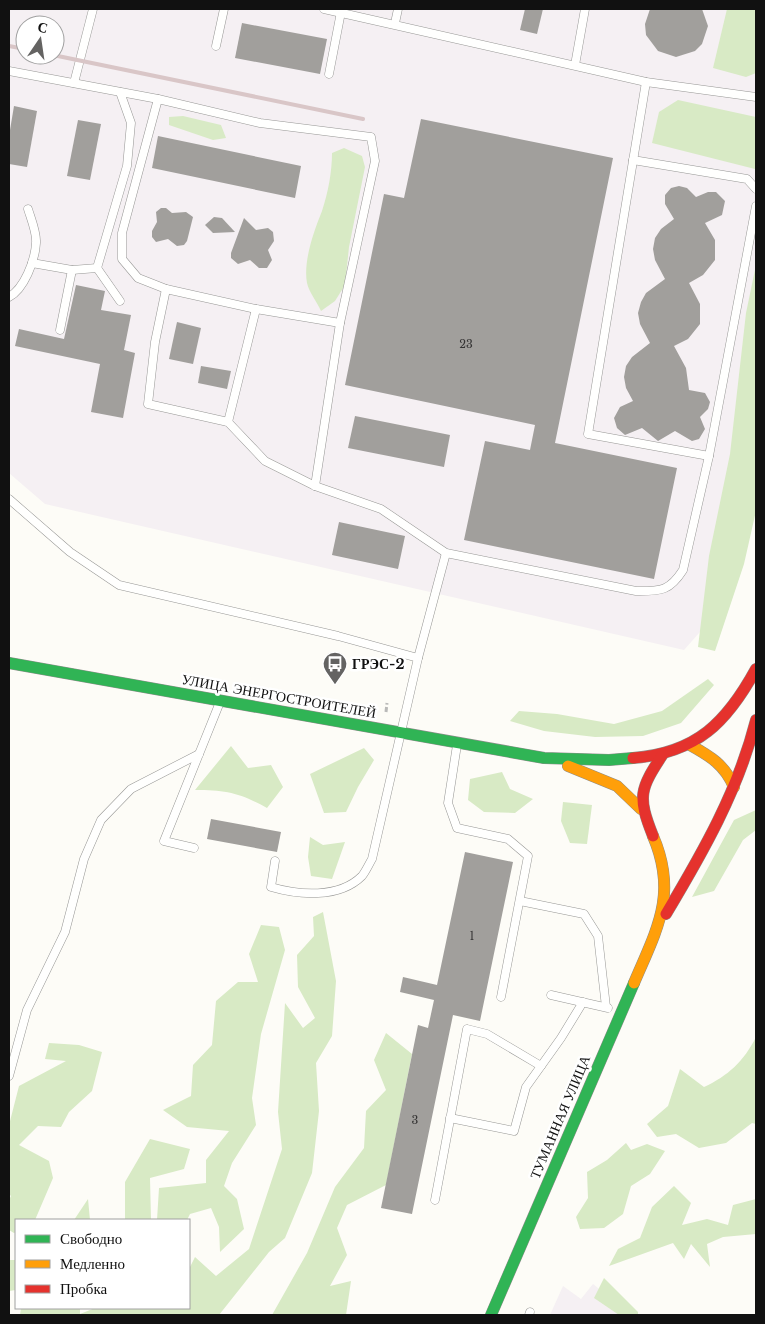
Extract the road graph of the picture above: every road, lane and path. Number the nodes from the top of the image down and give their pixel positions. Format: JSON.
{"nodes":[{"id":1,"x":93,"y":9,"type":"edge"},
{"id":2,"x":224,"y":9,"type":"edge"},
{"id":3,"x":324,"y":9,"type":"edge"},
{"id":4,"x":398,"y":9,"type":"edge"},
{"id":5,"x":585,"y":9,"type":"edge"},
{"id":6,"x":341,"y":12,"type":"junction"},
{"id":7,"x":395,"y":23,"type":"junction"},
{"id":8,"x":216,"y":46,"type":"dead end"},
{"id":9,"x":575,"y":65,"type":"junction"},
{"id":10,"x":9,"y":71,"type":"edge"},
{"id":11,"x":329,"y":74,"type":"dead end"},
{"id":12,"x":646,"y":82,"type":"junction"},
{"id":13,"x":74,"y":83,"type":"junction"},
{"id":14,"x":120,"y":92,"type":"junction"},
{"id":15,"x":756,"y":97,"type":"edge"},
{"id":16,"x":158,"y":99,"type":"junction"},
{"id":17,"x":633,"y":160,"type":"junction"},
{"id":18,"x":756,"y":189,"type":"edge"},
{"id":19,"x":756,"y":206,"type":"edge"},
{"id":20,"x":28,"y":209,"type":"dead end"},
{"id":21,"x":32,"y":263,"type":"junction"},
{"id":22,"x":97,"y":268,"type":"junction"},
{"id":23,"x":72,"y":270,"type":"junction"},
{"id":24,"x":166,"y":289,"type":"junction"},
{"id":25,"x":9,"y":297,"type":"edge"},
{"id":26,"x":120,"y":301,"type":"dead end"},
{"id":27,"x":256,"y":309,"type":"junction"},
{"id":28,"x":340,"y":323,"type":"junction"},
{"id":29,"x":60,"y":330,"type":"dead end"},
{"id":30,"x":228,"y":422,"type":"junction"},
{"id":31,"x":709,"y":456,"type":"junction"},
{"id":32,"x":315,"y":486,"type":"junction"},
{"id":33,"x":9,"y":499,"type":"edge"},
{"id":34,"x":446,"y":553,"type":"junction"},
{"id":35,"x":418,"y":658,"type":"junction"},
{"id":36,"x":9,"y":663,"type":"edge"},
{"id":37,"x":756,"y":669,"type":"edge"},
{"id":38,"x":221,"y":700,"type":"junction"},
{"id":39,"x":756,"y":720,"type":"edge"},
{"id":40,"x":402,"y":732,"type":"junction"},
{"id":41,"x":458,"y":743,"type":"junction"},
{"id":42,"x":690,"y":745,"type":"junction"},
{"id":43,"x":199,"y":754,"type":"junction"},
{"id":44,"x":663,"y":754,"type":"junction"},
{"id":45,"x":544,"y":758,"type":"junction"},
{"id":46,"x":734,"y":787,"type":"junction"},
{"id":47,"x":641,"y":809,"type":"junction"},
{"id":48,"x":194,"y":848,"type":"dead end"},
{"id":49,"x":275,"y":861,"type":"dead end"},
{"id":50,"x":520,"y":901,"type":"junction"},
{"id":51,"x":656,"y":931,"type":"junction"},
{"id":52,"x":551,"y":994,"type":"dead end"},
{"id":53,"x":502,"y":997,"type":"dead end"},
{"id":54,"x":583,"y":1002,"type":"junction"},
{"id":55,"x":606,"y":1008,"type":"junction"},
{"id":56,"x":622,"y":1011,"type":"junction"},
{"id":57,"x":541,"y":1066,"type":"junction"},
{"id":58,"x":9,"y":1076,"type":"edge"},
{"id":59,"x":450,"y":1118,"type":"junction"},
{"id":60,"x":435,"y":1200,"type":"dead end"},
{"id":61,"x":491,"y":1315,"type":"edge"}],
"edges":[{"from":1,"to":13,"type":"lane"},
{"from":2,"to":8,"type":"lane"},
{"from":3,"to":6,"type":"lane"},
{"from":4,"to":7,"type":"lane"},
{"from":5,"to":9,"type":"lane"},
{"from":6,"to":7,"type":"lane"},
{"from":6,"to":11,"type":"lane"},
{"from":7,"to":9,"type":"lane"},
{"from":9,"to":12,"type":"lane"},
{"from":10,"to":13,"type":"lane"},
{"from":12,"to":15,"type":"lane"},
{"from":12,"to":17,"type":"lane"},
{"from":13,"to":14,"type":"lane"},
{"from":14,"to":16,"type":"lane"},
{"from":14,"to":22,"type":"lane"},
{"from":16,"to":24,"type":"lane"},
{"from":16,"to":28,"type":"lane"},
{"from":17,"to":18,"type":"lane"},
{"from":17,"to":31,"type":"lane"},
{"from":19,"to":31,"type":"lane"},
{"from":20,"to":21,"type":"lane"},
{"from":21,"to":23,"type":"lane"},
{"from":21,"to":25,"type":"lane"},
{"from":22,"to":23,"type":"lane"},
{"from":22,"to":26,"type":"lane"},
{"from":23,"to":29,"type":"lane"},
{"from":24,"to":27,"type":"lane"},
{"from":24,"to":30,"type":"lane"},
{"from":27,"to":28,"type":"lane"},
{"from":27,"to":30,"type":"lane"},
{"from":28,"to":32,"type":"lane"},
{"from":30,"to":32,"type":"lane"},
{"from":31,"to":34,"type":"lane"},
{"from":32,"to":34,"type":"lane"},
{"from":33,"to":35,"type":"lane"},
{"from":34,"to":35,"type":"lane"},
{"from":35,"to":40,"type":"lane"},
{"from":36,"to":38,"type":"street","name":"УЛИЦА ЭНЕРГОСТРОИТЕЛЕЙ"},
{"from":37,"to":42,"type":"street"},
{"from":38,"to":40,"type":"street","name":"УЛИЦА ЭНЕРГОСТРОИТЕЛЕЙ"},
{"from":38,"to":43,"type":"lane"},
{"from":39,"to":46,"type":"street","name":"ТУМАННАЯ УЛИЦА"},
{"from":40,"to":41,"type":"street","name":"УЛИЦА ЭНЕРГОСТРОИТЕЛЕЙ"},
{"from":40,"to":49,"type":"lane"},
{"from":41,"to":45,"type":"street","name":"УЛИЦА ЭНЕРГОСТРОИТЕЛЕЙ"},
{"from":41,"to":50,"type":"lane"},
{"from":42,"to":44,"type":"street"},
{"from":42,"to":46,"type":"street"},
{"from":43,"to":48,"type":"lane"},
{"from":43,"to":58,"type":"lane"},
{"from":44,"to":45,"type":"street"},
{"from":44,"to":47,"type":"street"},
{"from":45,"to":47,"type":"street"},
{"from":46,"to":51,"type":"street","name":"ТУМАННАЯ УЛИЦА"},
{"from":47,"to":51,"type":"street","name":"ТУМАННАЯ УЛИЦА"},
{"from":50,"to":53,"type":"lane"},
{"from":50,"to":55,"type":"lane"},
{"from":51,"to":56,"type":"street","name":"ТУМАННАЯ УЛИЦА"},
{"from":52,"to":54,"type":"lane"},
{"from":54,"to":55,"type":"lane"},
{"from":54,"to":57,"type":"lane"},
{"from":55,"to":56,"type":"lane"},
{"from":56,"to":61,"type":"street","name":"ТУМАННАЯ УЛИЦА"},
{"from":57,"to":59,"type":"lane"},
{"from":57,"to":59,"type":"lane"},
{"from":59,"to":60,"type":"lane"}]}
